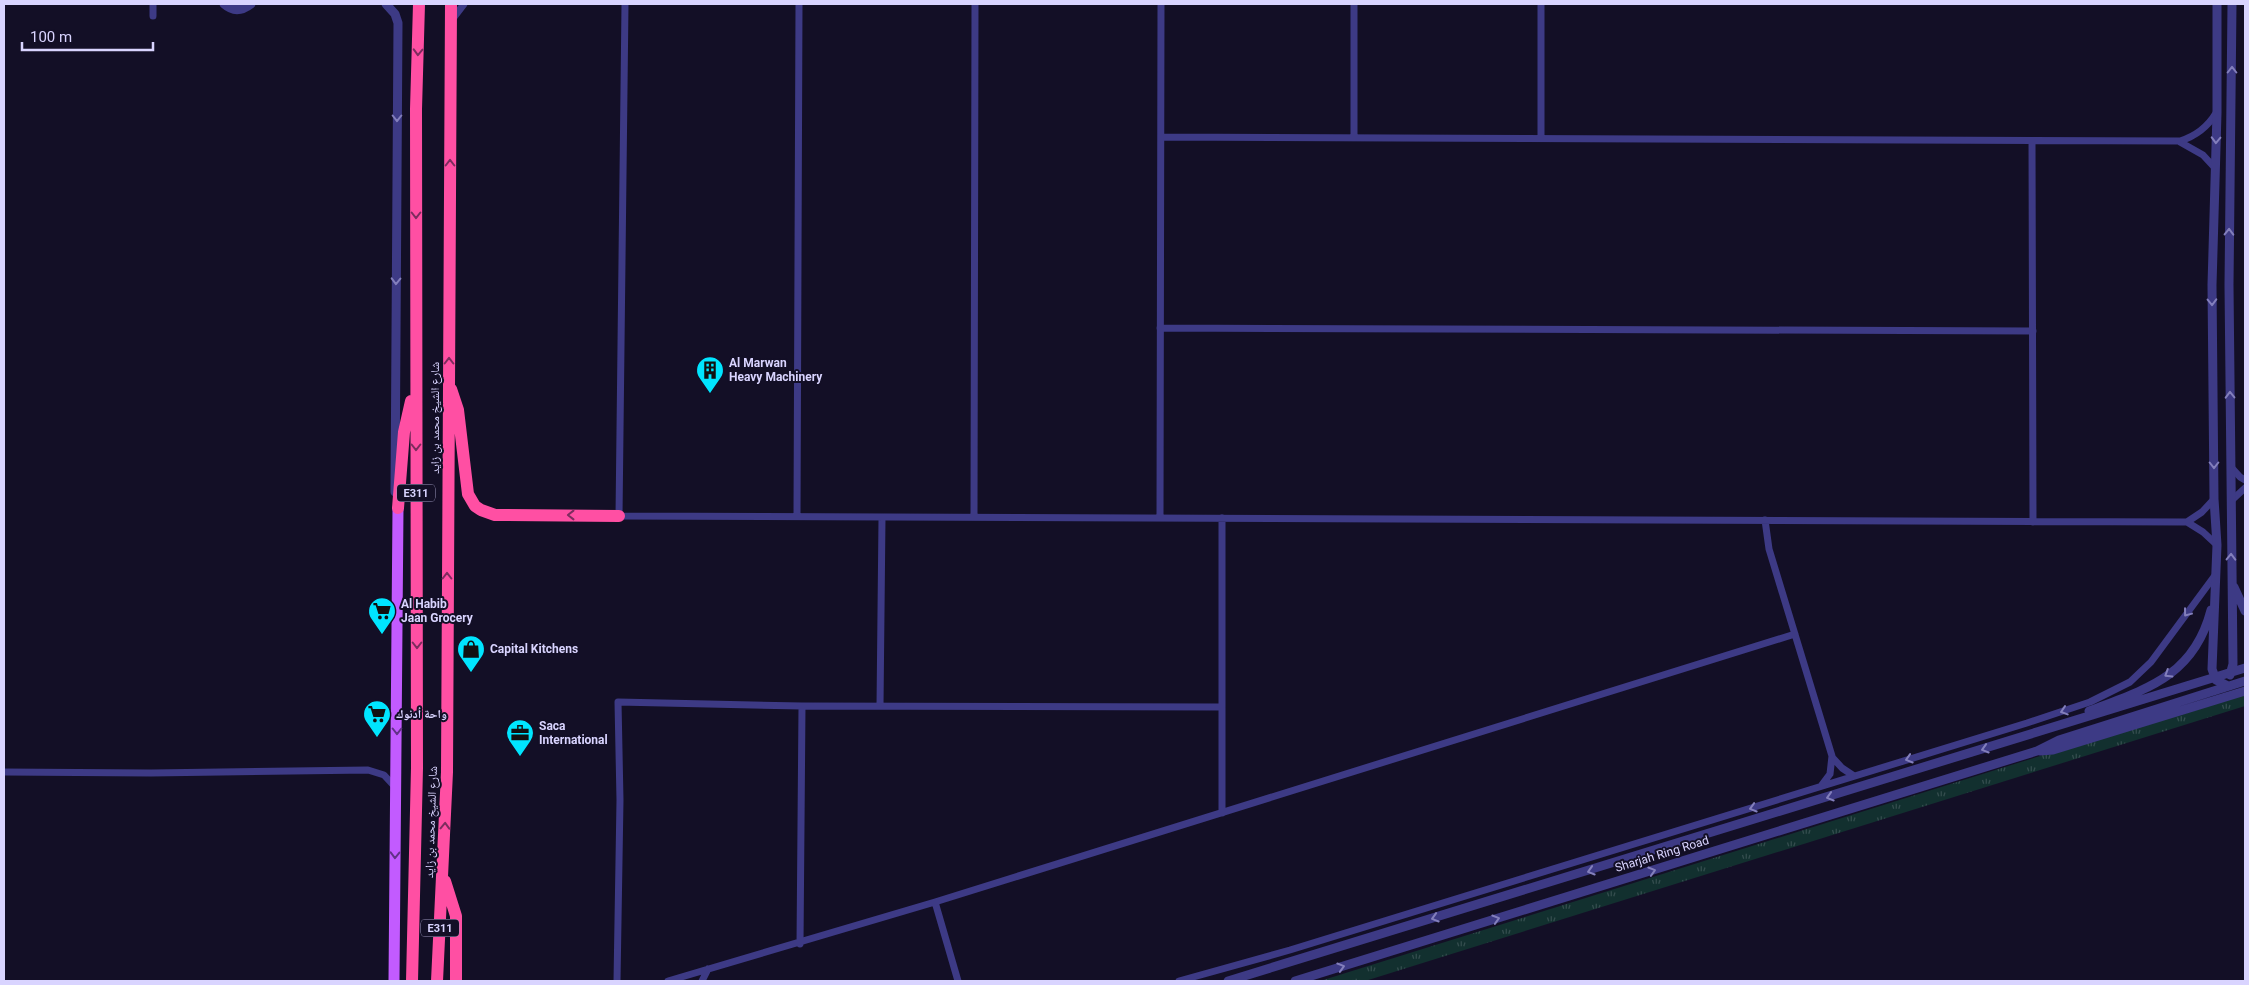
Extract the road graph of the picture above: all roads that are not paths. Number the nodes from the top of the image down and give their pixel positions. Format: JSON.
{"nodes":[{"id":1,"x":153,"y":4,"type":"edge"},
{"id":2,"x":224,"y":4,"type":"edge"},
{"id":3,"x":251,"y":4,"type":"edge"},
{"id":4,"x":386,"y":4,"type":"edge"},
{"id":5,"x":419,"y":4,"type":"edge"},
{"id":6,"x":451,"y":4,"type":"edge"},
{"id":7,"x":464,"y":4,"type":"edge"},
{"id":8,"x":625,"y":4,"type":"edge"},
{"id":9,"x":799,"y":4,"type":"edge"},
{"id":10,"x":975,"y":4,"type":"edge"},
{"id":11,"x":1161,"y":4,"type":"edge"},
{"id":12,"x":1354,"y":4,"type":"edge"},
{"id":13,"x":1541,"y":4,"type":"edge"},
{"id":14,"x":2216,"y":4,"type":"edge"},
{"id":15,"x":2232,"y":4,"type":"edge"},
{"id":16,"x":153,"y":16,"type":"dead end"},
{"id":17,"x":451,"y":21,"type":"junction"},
{"id":18,"x":2217,"y":112,"type":"junction"},
{"id":19,"x":1160,"y":137,"type":"junction"},
{"id":20,"x":1354,"y":138,"type":"junction"},
{"id":21,"x":1541,"y":138,"type":"junction"},
{"id":22,"x":2032,"y":141,"type":"junction"},
{"id":23,"x":2180,"y":142,"type":"junction"},
{"id":24,"x":2215,"y":168,"type":"junction"},
{"id":25,"x":1160,"y":328,"type":"junction"},
{"id":26,"x":2032,"y":332,"type":"junction"},
{"id":27,"x":448,"y":384,"type":"junction"},
{"id":28,"x":416,"y":387,"type":"junction"},
{"id":29,"x":2231,"y":467,"type":"junction"},
{"id":30,"x":2245,"y":480,"type":"edge"},
{"id":31,"x":2245,"y":488,"type":"edge"},
{"id":32,"x":2214,"y":499,"type":"junction"},
{"id":33,"x":2232,"y":500,"type":"junction"},
{"id":34,"x":398,"y":508,"type":"junction"},
{"id":35,"x":798,"y":515,"type":"junction"},
{"id":36,"x":619,"y":516,"type":"junction"},
{"id":37,"x":974,"y":516,"type":"junction"},
{"id":38,"x":1160,"y":516,"type":"junction"},
{"id":39,"x":882,"y":518,"type":"junction"},
{"id":40,"x":1222,"y":518,"type":"junction"},
{"id":41,"x":1765,"y":520,"type":"junction"},
{"id":42,"x":2033,"y":522,"type":"junction"},
{"id":43,"x":2187,"y":522,"type":"junction"},
{"id":44,"x":2217,"y":545,"type":"junction"},
{"id":45,"x":2216,"y":574,"type":"junction"},
{"id":46,"x":2231,"y":575,"type":"junction"},
{"id":47,"x":2215,"y":589,"type":"junction"},
{"id":48,"x":2245,"y":611,"type":"edge"},
{"id":49,"x":1795,"y":634,"type":"junction"},
{"id":50,"x":2245,"y":668,"type":"edge"},
{"id":51,"x":2232,"y":671,"type":"junction"},
{"id":52,"x":2214,"y":676,"type":"junction"},
{"id":53,"x":2245,"y":681,"type":"edge"},
{"id":54,"x":2223,"y":687,"type":"junction"},
{"id":55,"x":2245,"y":691,"type":"edge"},
{"id":56,"x":802,"y":706,"type":"junction"},
{"id":57,"x":880,"y":706,"type":"junction"},
{"id":58,"x":1222,"y":707,"type":"junction"},
{"id":59,"x":2032,"y":735,"type":"junction"},
{"id":60,"x":2037,"y":751,"type":"junction"},
{"id":61,"x":1832,"y":756,"type":"junction"},
{"id":62,"x":4,"y":772,"type":"edge"},
{"id":63,"x":1854,"y":776,"type":"junction"},
{"id":64,"x":1820,"y":786,"type":"junction"},
{"id":65,"x":396,"y":789,"type":"junction"},
{"id":66,"x":1222,"y":813,"type":"junction"},
{"id":67,"x":443,"y":874,"type":"junction"},
{"id":68,"x":935,"y":902,"type":"junction"},
{"id":69,"x":800,"y":944,"type":"junction"},
{"id":70,"x":708,"y":969,"type":"junction"},
{"id":71,"x":394,"y":981,"type":"edge"},
{"id":72,"x":412,"y":981,"type":"edge"},
{"id":73,"x":437,"y":981,"type":"edge"},
{"id":74,"x":456,"y":981,"type":"edge"},
{"id":75,"x":617,"y":981,"type":"edge"},
{"id":76,"x":668,"y":981,"type":"edge"},
{"id":77,"x":702,"y":981,"type":"edge"},
{"id":78,"x":958,"y":981,"type":"edge"},
{"id":79,"x":1178,"y":981,"type":"edge"},
{"id":80,"x":1228,"y":981,"type":"edge"},
{"id":81,"x":1295,"y":981,"type":"edge"}],
"edges":[{"from":1,"to":16,"type":"street"},
{"from":2,"to":3,"type":"street"},
{"from":4,"to":34,"type":"street","one_way":true},
{"from":5,"to":28,"type":"highway","name":"شارع الشيخ محمد بن زايد","number":"E311","one_way":true},
{"from":6,"to":17,"type":"highway","name":"شارع الشيخ محمد بن زايد","number":"E311"},
{"from":7,"to":17,"type":"street"},
{"from":8,"to":36,"type":"street"},
{"from":9,"to":35,"type":"street"},
{"from":10,"to":37,"type":"street"},
{"from":11,"to":19,"type":"street"},
{"from":12,"to":20,"type":"street"},
{"from":13,"to":21,"type":"street"},
{"from":14,"to":18,"type":"street"},
{"from":29,"to":15,"type":"street","one_way":true},
{"from":27,"to":17,"type":"highway","name":"شارع الشيخ محمد بن زايد","number":"E311","one_way":true},
{"from":18,"to":23,"type":"street"},
{"from":18,"to":24,"type":"street","one_way":true},
{"from":19,"to":20,"type":"street"},
{"from":19,"to":25,"type":"street"},
{"from":20,"to":21,"type":"street"},
{"from":21,"to":22,"type":"street"},
{"from":22,"to":23,"type":"street"},
{"from":22,"to":26,"type":"street"},
{"from":23,"to":24,"type":"street"},
{"from":24,"to":32,"type":"street","one_way":true},
{"from":25,"to":26,"type":"street"},
{"from":25,"to":38,"type":"street"},
{"from":26,"to":42,"type":"street"},
{"from":36,"to":27,"type":"highway","one_way":true},
{"from":67,"to":27,"type":"highway","name":"شارع الشيخ محمد بن زايد","number":"E311","one_way":true},
{"from":28,"to":34,"type":"highway"},
{"from":28,"to":72,"type":"highway","name":"شارع الشيخ محمد بن زايد","number":"E311","one_way":true},
{"from":29,"to":30,"type":"street"},
{"from":29,"to":33,"type":"street"},
{"from":31,"to":33,"type":"street"},
{"from":32,"to":43,"type":"street"},
{"from":32,"to":44,"type":"street"},
{"from":46,"to":33,"type":"street","one_way":true},
{"from":34,"to":65,"type":"main road","one_way":true},
{"from":35,"to":36,"type":"street"},
{"from":35,"to":39,"type":"street"},
{"from":37,"to":38,"type":"street"},
{"from":37,"to":39,"type":"street"},
{"from":38,"to":40,"type":"street"},
{"from":39,"to":57,"type":"street"},
{"from":40,"to":41,"type":"street"},
{"from":40,"to":58,"type":"street"},
{"from":41,"to":42,"type":"street"},
{"from":41,"to":49,"type":"street"},
{"from":42,"to":43,"type":"street"},
{"from":43,"to":44,"type":"street"},
{"from":44,"to":45,"type":"street"},
{"from":45,"to":47,"type":"street"},
{"from":45,"to":63,"type":"street","one_way":true},
{"from":46,"to":48,"type":"street"},
{"from":46,"to":51,"type":"street"},
{"from":47,"to":52,"type":"street"},
{"from":47,"to":59,"type":"street","one_way":true},
{"from":49,"to":61,"type":"street"},
{"from":49,"to":66,"type":"street"},
{"from":50,"to":51,"type":"street"},
{"from":51,"to":52,"type":"street"},
{"from":51,"to":54,"type":"street"},
{"from":52,"to":54,"type":"street"},
{"from":52,"to":59,"type":"street"},
{"from":53,"to":54,"type":"street"},
{"from":54,"to":60,"type":"street"},
{"from":55,"to":60,"type":"street"},
{"from":56,"to":57,"type":"street"},
{"from":56,"to":69,"type":"street"},
{"from":56,"to":75,"type":"street"},
{"from":57,"to":58,"type":"street"},
{"from":58,"to":66,"type":"street"},
{"from":59,"to":80,"type":"street","one_way":true},
{"from":81,"to":60,"type":"street","name":"Sharjah Ring Road","one_way":true},
{"from":61,"to":63,"type":"street"},
{"from":61,"to":64,"type":"street"},
{"from":62,"to":65,"type":"street"},
{"from":63,"to":64,"type":"street"},
{"from":64,"to":79,"type":"street","one_way":true},
{"from":65,"to":71,"type":"main road","one_way":true},
{"from":66,"to":68,"type":"street"},
{"from":67,"to":73,"type":"highway","name":"شارع الشيخ محمد بن زايد","number":"E311"},
{"from":67,"to":74,"type":"highway"},
{"from":68,"to":69,"type":"street"},
{"from":68,"to":78,"type":"street"},
{"from":69,"to":70,"type":"street"},
{"from":70,"to":76,"type":"street"},
{"from":70,"to":77,"type":"street"}]}
